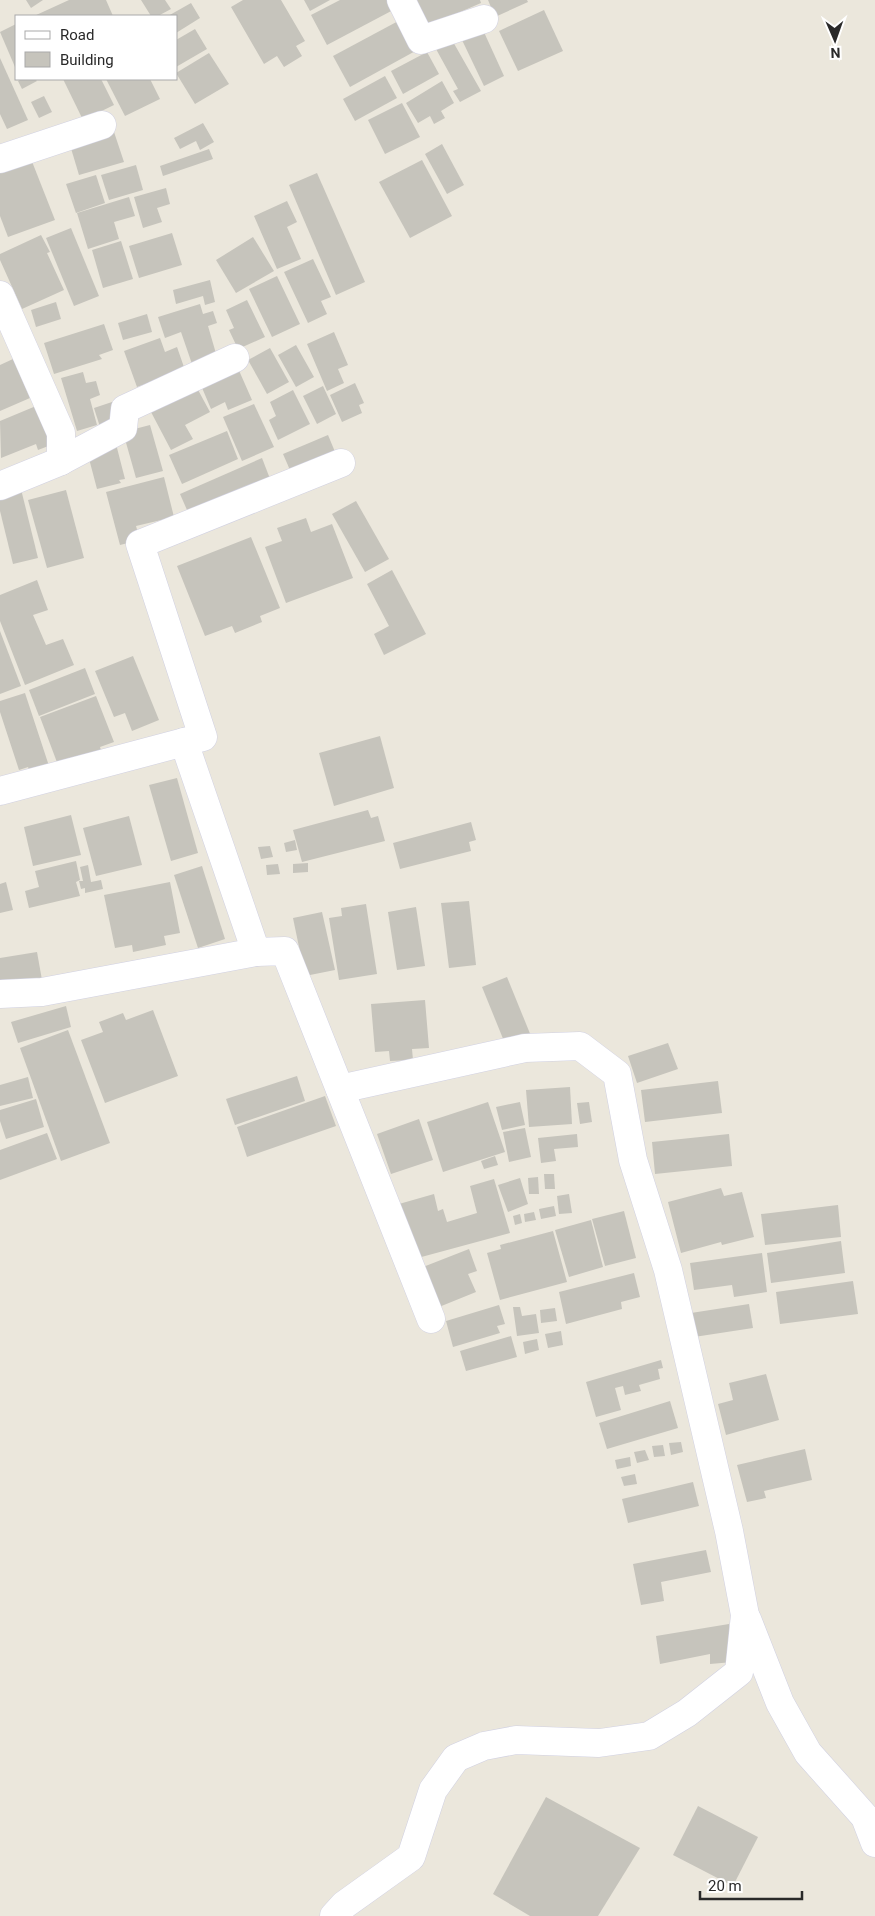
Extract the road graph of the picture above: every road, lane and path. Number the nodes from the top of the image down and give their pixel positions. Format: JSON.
{"nodes":[{"id":1,"x":402,"y":0,"type":"edge"},
{"id":2,"x":484,"y":19,"type":"dead end"},
{"id":3,"x":102,"y":125,"type":"dead end"},
{"id":4,"x":0,"y":159,"type":"edge"},
{"id":5,"x":0,"y":295,"type":"edge"},
{"id":6,"x":235,"y":358,"type":"dead end"},
{"id":7,"x":61,"y":461,"type":"junction"},
{"id":8,"x":341,"y":462,"type":"dead end"},
{"id":9,"x":0,"y":486,"type":"edge"},
{"id":10,"x":184,"y":742,"type":"junction"},
{"id":11,"x":0,"y":791,"type":"edge"},
{"id":12,"x":256,"y":952,"type":"junction"},
{"id":13,"x":0,"y":994,"type":"edge"},
{"id":14,"x":340,"y":1089,"type":"junction"},
{"id":15,"x":432,"y":1319,"type":"dead end"},
{"id":16,"x":745,"y":1615,"type":"junction"},
{"id":17,"x":875,"y":1843,"type":"edge"},
{"id":18,"x":334,"y":1916,"type":"edge"}],
"edges":[{"from":1,"to":2,"type":"street"},
{"from":3,"to":4,"type":"street"},
{"from":5,"to":7,"type":"street"},
{"from":6,"to":7,"type":"street"},
{"from":7,"to":9,"type":"street"},
{"from":8,"to":10,"type":"street"},
{"from":10,"to":11,"type":"street"},
{"from":10,"to":12,"type":"street"},
{"from":12,"to":13,"type":"street"},
{"from":12,"to":14,"type":"street"},
{"from":14,"to":15,"type":"street"},
{"from":14,"to":16,"type":"street"},
{"from":16,"to":17,"type":"street"},
{"from":16,"to":18,"type":"street"}]}
